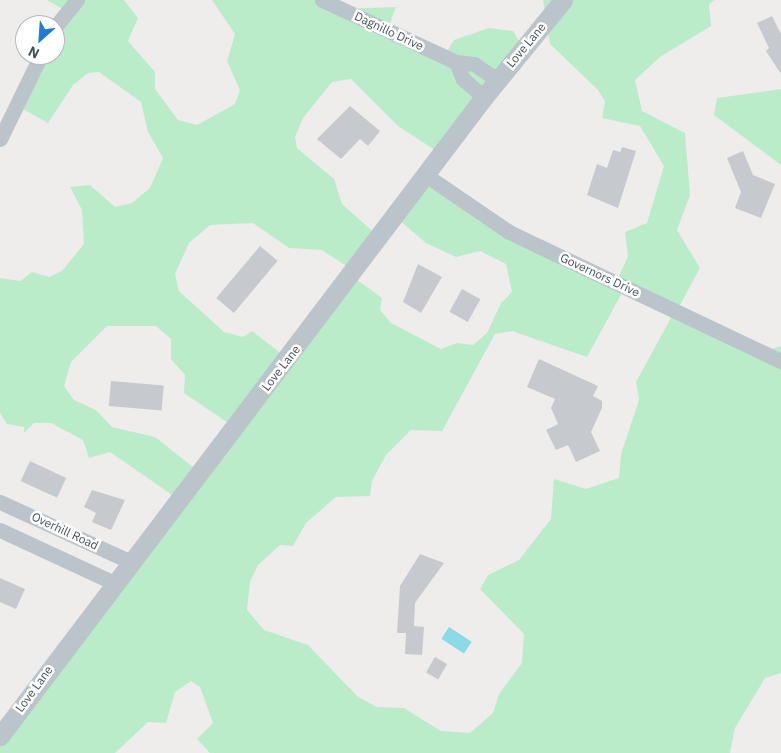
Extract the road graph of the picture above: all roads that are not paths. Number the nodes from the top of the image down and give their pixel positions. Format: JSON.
{"nodes":[{"id":1,"x":76,"y":0,"type":"edge"},
{"id":2,"x":322,"y":0,"type":"edge"},
{"id":3,"x":563,"y":0,"type":"edge"},
{"id":4,"x":64,"y":15,"type":"edge"},
{"id":5,"x":456,"y":62,"type":"junction"},
{"id":6,"x":36,"y":65,"type":"edge"},
{"id":7,"x":498,"y":80,"type":"junction"},
{"id":8,"x":484,"y":97,"type":"junction"},
{"id":9,"x":0,"y":140,"type":"edge"},
{"id":10,"x":427,"y":176,"type":"junction"},
{"id":11,"x":781,"y":361,"type":"edge"},
{"id":12,"x":0,"y":502,"type":"edge"},
{"id":13,"x":0,"y":530,"type":"edge"},
{"id":14,"x":129,"y":561,"type":"junction"},
{"id":15,"x":114,"y":583,"type":"junction"},
{"id":16,"x":0,"y":736,"type":"edge"}],
"edges":[{"from":1,"to":4,"type":"street"},
{"from":2,"to":5,"type":"street","name":"Dagnillo Drive"},
{"from":3,"to":7,"type":"street","name":"Love Lane"},
{"from":5,"to":7,"type":"street","name":"Dagnillo Drive"},
{"from":5,"to":8,"type":"street"},
{"from":6,"to":9,"type":"street"},
{"from":7,"to":8,"type":"street","name":"Love Lane"},
{"from":8,"to":10,"type":"street","name":"Love Lane"},
{"from":10,"to":11,"type":"street","name":"Governors Drive"},
{"from":10,"to":14,"type":"street","name":"Love Lane"},
{"from":12,"to":14,"type":"street","name":"Overhill Road"},
{"from":13,"to":15,"type":"street"},
{"from":14,"to":15,"type":"street","name":"Love Lane"},
{"from":15,"to":16,"type":"street","name":"Love Lane"}]}
